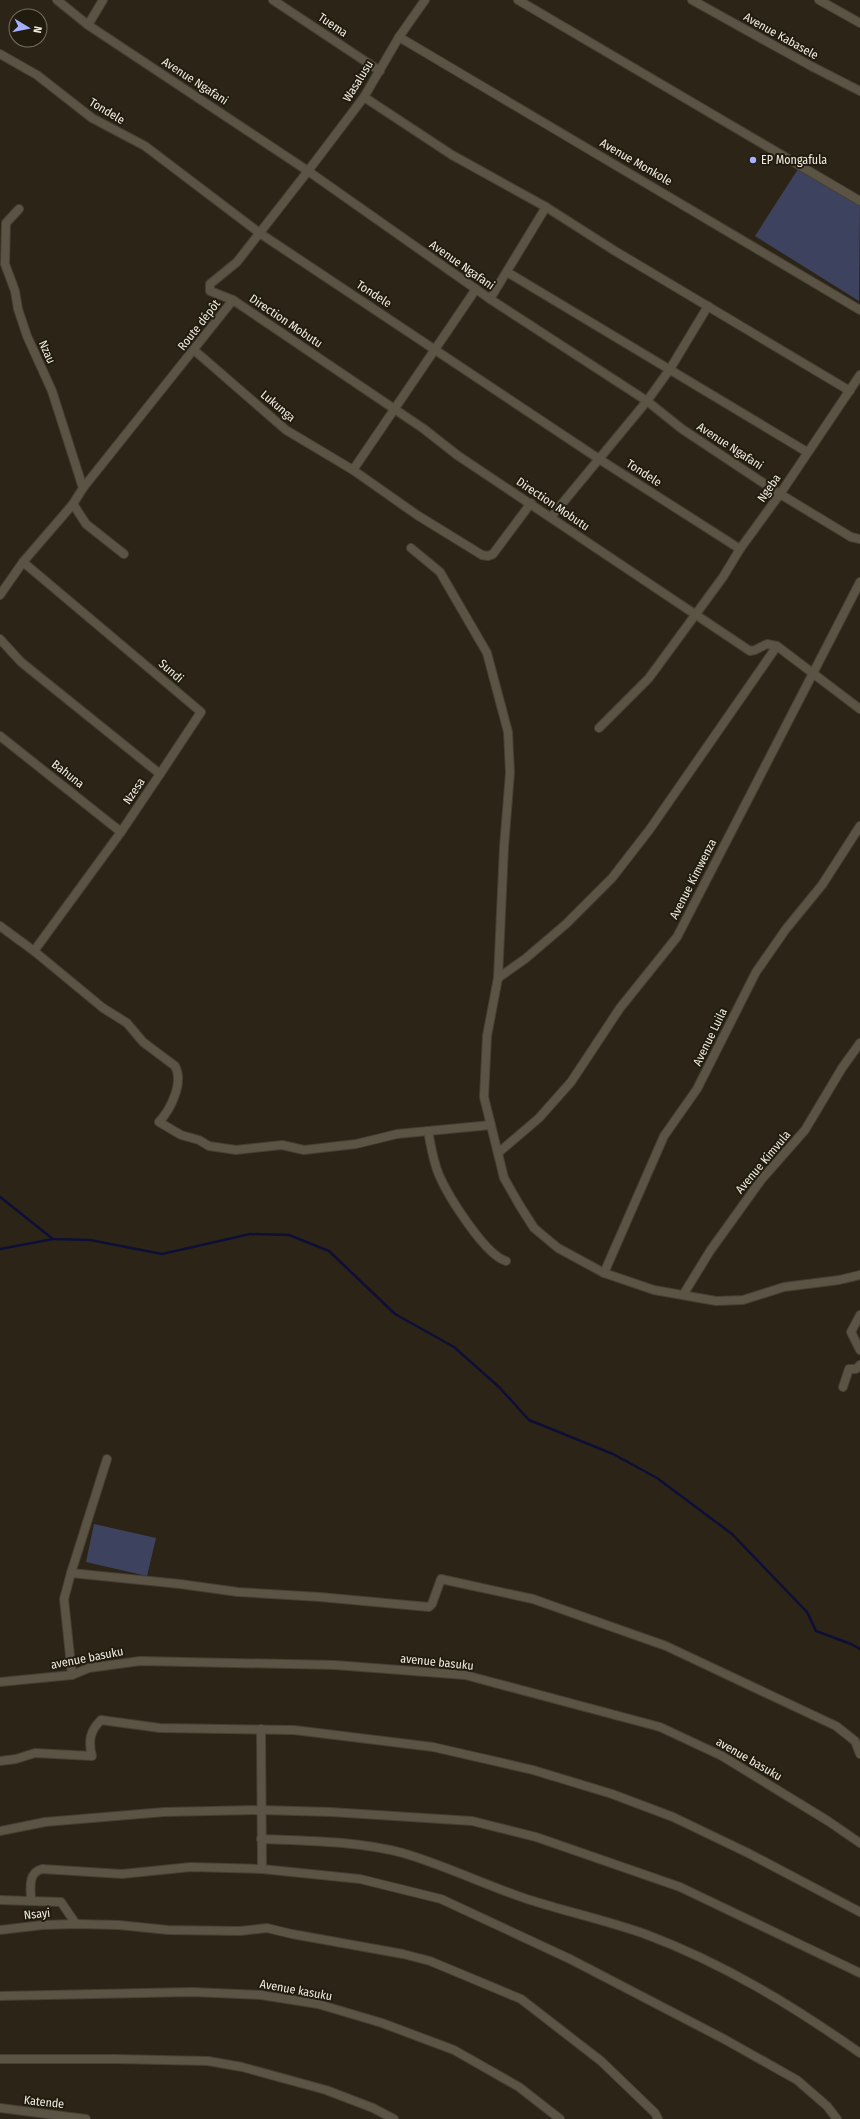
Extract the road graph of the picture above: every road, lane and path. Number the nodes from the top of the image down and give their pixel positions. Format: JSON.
{"nodes":[{"id":1,"x":57,"y":0,"type":"edge"},
{"id":2,"x":103,"y":0,"type":"edge"},
{"id":3,"x":273,"y":0,"type":"edge"},
{"id":4,"x":425,"y":0,"type":"edge"},
{"id":5,"x":518,"y":0,"type":"edge"},
{"id":6,"x":692,"y":0,"type":"edge"},
{"id":7,"x":819,"y":0,"type":"edge"},
{"id":8,"x":860,"y":23,"type":"edge"},
{"id":9,"x":88,"y":25,"type":"junction"},
{"id":10,"x":398,"y":37,"type":"junction"},
{"id":11,"x":0,"y":54,"type":"edge"},
{"id":12,"x":380,"y":71,"type":"junction"},
{"id":13,"x":860,"y":91,"type":"edge"},
{"id":14,"x":364,"y":97,"type":"junction"},
{"id":15,"x":308,"y":171,"type":"junction"},
{"id":16,"x":860,"y":201,"type":"edge"},
{"id":17,"x":546,"y":207,"type":"junction"},
{"id":18,"x":18,"y":209,"type":"dead end"},
{"id":19,"x":261,"y":234,"type":"junction"},
{"id":20,"x":2,"y":259,"type":"edge"},
{"id":21,"x":507,"y":272,"type":"junction"},
{"id":22,"x":476,"y":289,"type":"junction"},
{"id":23,"x":490,"y":299,"type":"junction"},
{"id":24,"x":234,"y":300,"type":"junction"},
{"id":25,"x":708,"y":306,"type":"junction"},
{"id":26,"x":860,"y":310,"type":"edge"},
{"id":27,"x":436,"y":349,"type":"junction"},
{"id":28,"x":194,"y":350,"type":"junction"},
{"id":29,"x":670,"y":369,"type":"junction"},
{"id":30,"x":860,"y":375,"type":"edge"},
{"id":31,"x":850,"y":391,"type":"junction"},
{"id":32,"x":647,"y":402,"type":"junction"},
{"id":33,"x":394,"y":409,"type":"junction"},
{"id":34,"x":807,"y":452,"type":"junction"},
{"id":35,"x":599,"y":459,"type":"junction"},
{"id":36,"x":352,"y":470,"type":"junction"},
{"id":37,"x":83,"y":488,"type":"junction"},
{"id":38,"x":780,"y":494,"type":"junction"},
{"id":39,"x":531,"y":503,"type":"junction"},
{"id":40,"x":73,"y":504,"type":"junction"},
{"id":41,"x":551,"y":517,"type":"junction"},
{"id":42,"x":860,"y":539,"type":"edge"},
{"id":43,"x":411,"y":548,"type":"dead end"},
{"id":44,"x":740,"y":549,"type":"junction"},
{"id":45,"x":124,"y":554,"type":"dead end"},
{"id":46,"x":23,"y":562,"type":"junction"},
{"id":47,"x":860,"y":582,"type":"edge"},
{"id":48,"x":0,"y":595,"type":"edge"},
{"id":49,"x":696,"y":615,"type":"junction"},
{"id":50,"x":0,"y":639,"type":"edge"},
{"id":51,"x":777,"y":646,"type":"junction"},
{"id":52,"x":814,"y":674,"type":"junction"},
{"id":53,"x":860,"y":709,"type":"edge"},
{"id":54,"x":599,"y":728,"type":"dead end"},
{"id":55,"x":0,"y":736,"type":"edge"},
{"id":56,"x":160,"y":774,"type":"junction"},
{"id":57,"x":860,"y":826,"type":"edge"},
{"id":58,"x":121,"y":832,"type":"junction"},
{"id":59,"x":0,"y":926,"type":"edge"},
{"id":60,"x":34,"y":951,"type":"junction"},
{"id":61,"x":498,"y":978,"type":"junction"},
{"id":62,"x":860,"y":1043,"type":"edge"},
{"id":63,"x":490,"y":1126,"type":"junction"},
{"id":64,"x":428,"y":1131,"type":"junction"},
{"id":65,"x":498,"y":1153,"type":"junction"},
{"id":66,"x":506,"y":1261,"type":"dead end"},
{"id":67,"x":604,"y":1273,"type":"junction"},
{"id":68,"x":860,"y":1275,"type":"edge"},
{"id":69,"x":683,"y":1295,"type":"junction"},
{"id":70,"x":860,"y":1315,"type":"edge"},
{"id":71,"x":860,"y":1350,"type":"edge"},
{"id":72,"x":860,"y":1365,"type":"edge"},
{"id":73,"x":843,"y":1387,"type":"dead end"},
{"id":74,"x":108,"y":1459,"type":"dead end"},
{"id":75,"x":71,"y":1573,"type":"junction"},
{"id":76,"x":72,"y":1675,"type":"junction"},
{"id":77,"x":0,"y":1682,"type":"edge"},
{"id":78,"x":261,"y":1729,"type":"junction"},
{"id":79,"x":860,"y":1754,"type":"edge"},
{"id":80,"x":0,"y":1761,"type":"edge"},
{"id":81,"x":261,"y":1810,"type":"junction"},
{"id":82,"x":0,"y":1831,"type":"edge"},
{"id":83,"x":261,"y":1839,"type":"junction"},
{"id":84,"x":860,"y":1843,"type":"edge"},
{"id":85,"x":262,"y":1869,"type":"junction"},
{"id":86,"x":0,"y":1900,"type":"edge"},
{"id":87,"x":31,"y":1901,"type":"junction"},
{"id":88,"x":860,"y":1912,"type":"edge"},
{"id":89,"x":76,"y":1924,"type":"junction"},
{"id":90,"x":0,"y":1930,"type":"edge"},
{"id":91,"x":860,"y":1973,"type":"edge"},
{"id":92,"x":0,"y":1996,"type":"edge"},
{"id":93,"x":860,"y":2053,"type":"edge"},
{"id":94,"x":0,"y":2059,"type":"edge"},
{"id":95,"x":0,"y":2108,"type":"edge"},
{"id":96,"x":86,"y":2119,"type":"edge"},
{"id":97,"x":394,"y":2119,"type":"edge"},
{"id":98,"x":560,"y":2119,"type":"edge"},
{"id":99,"x":658,"y":2119,"type":"edge"},
{"id":100,"x":837,"y":2119,"type":"edge"}],
"edges":[{"from":1,"to":9,"type":"street","name":"Avenue Ngafani"},
{"from":2,"to":9,"type":"street"},
{"from":3,"to":12,"type":"street","name":"Tuema"},
{"from":4,"to":10,"type":"street","name":"Wasalusu"},
{"from":5,"to":16,"type":"street"},
{"from":6,"to":13,"type":"street","name":"Avenue Kabasele"},
{"from":7,"to":8,"type":"street"},
{"from":9,"to":15,"type":"street","name":"Avenue Ngafani"},
{"from":10,"to":12,"type":"street","name":"Wasalusu"},
{"from":10,"to":26,"type":"street","name":"Avenue Monkole"},
{"from":11,"to":19,"type":"street","name":"Tondele"},
{"from":12,"to":14,"type":"street","name":"Wasalusu"},
{"from":14,"to":15,"type":"street","name":"Wasalusu"},
{"from":14,"to":17,"type":"street"},
{"from":15,"to":19,"type":"street","name":"Route dépôt"},
{"from":15,"to":22,"type":"street","name":"Avenue Ngafani"},
{"from":17,"to":21,"type":"street"},
{"from":17,"to":25,"type":"street"},
{"from":18,"to":20,"type":"street","name":"Nzau"},
{"from":19,"to":24,"type":"street","name":"Route dépôt"},
{"from":19,"to":27,"type":"street","name":"Tondele"},
{"from":20,"to":37,"type":"street","name":"Nzau"},
{"from":21,"to":23,"type":"street"},
{"from":21,"to":29,"type":"street"},
{"from":22,"to":23,"type":"street","name":"Avenue Ngafani"},
{"from":22,"to":27,"type":"street"},
{"from":23,"to":32,"type":"street","name":"Avenue Ngafani"},
{"from":24,"to":28,"type":"street","name":"Route dépôt"},
{"from":24,"to":33,"type":"street","name":"Direction Mobutu"},
{"from":25,"to":29,"type":"street"},
{"from":25,"to":31,"type":"street"},
{"from":27,"to":33,"type":"street"},
{"from":27,"to":35,"type":"street","name":"Tondele"},
{"from":28,"to":36,"type":"street","name":"Lukunga"},
{"from":28,"to":37,"type":"street","name":"Route dépôt"},
{"from":29,"to":32,"type":"street"},
{"from":29,"to":34,"type":"street"},
{"from":30,"to":31,"type":"street","name":"Ngeba"},
{"from":31,"to":34,"type":"street","name":"Ngeba"},
{"from":32,"to":35,"type":"street"},
{"from":32,"to":38,"type":"street","name":"Avenue Ngafani"},
{"from":33,"to":36,"type":"street"},
{"from":33,"to":39,"type":"street","name":"Direction Mobutu"},
{"from":34,"to":38,"type":"street","name":"Ngeba"},
{"from":35,"to":41,"type":"street"},
{"from":35,"to":44,"type":"street","name":"Tondele"},
{"from":36,"to":39,"type":"street","name":"Lukunga"},
{"from":37,"to":40,"type":"street"},
{"from":38,"to":42,"type":"street","name":"Avenue Ngafani"},
{"from":38,"to":44,"type":"street","name":"Ngeba"},
{"from":39,"to":41,"type":"street","name":"Direction Mobutu"},
{"from":40,"to":45,"type":"street"},
{"from":40,"to":46,"type":"street"},
{"from":41,"to":49,"type":"street","name":"Direction Mobutu"},
{"from":43,"to":61,"type":"street"},
{"from":44,"to":49,"type":"street","name":"Ngeba"},
{"from":46,"to":48,"type":"street"},
{"from":46,"to":56,"type":"street","name":"Sundi"},
{"from":47,"to":52,"type":"street","name":"Avenue Kimwenza"},
{"from":49,"to":51,"type":"street","name":"Direction Mobutu"},
{"from":49,"to":54,"type":"street","name":"Ngeba"},
{"from":50,"to":56,"type":"street","name":"Nzesa"},
{"from":51,"to":52,"type":"street"},
{"from":51,"to":61,"type":"street"},
{"from":52,"to":53,"type":"street"},
{"from":52,"to":65,"type":"street","name":"Avenue Kimwenza"},
{"from":55,"to":58,"type":"street","name":"Bahuna"},
{"from":56,"to":58,"type":"street","name":"Nzesa"},
{"from":57,"to":67,"type":"street","name":"Avenue Luila"},
{"from":58,"to":60,"type":"street","name":"Nzesa"},
{"from":59,"to":60,"type":"street"},
{"from":60,"to":64,"type":"street"},
{"from":61,"to":63,"type":"street"},
{"from":62,"to":69,"type":"street","name":"Avenue Kimvula"},
{"from":63,"to":64,"type":"street"},
{"from":63,"to":65,"type":"street"},
{"from":64,"to":66,"type":"street"},
{"from":65,"to":67,"type":"street"},
{"from":67,"to":69,"type":"street"},
{"from":68,"to":69,"type":"street"},
{"from":70,"to":71,"type":"street"},
{"from":72,"to":73,"type":"street"},
{"from":74,"to":75,"type":"street"},
{"from":75,"to":76,"type":"street"},
{"from":75,"to":79,"type":"street"},
{"from":76,"to":77,"type":"street","name":"avenue basuku"},
{"from":76,"to":84,"type":"street","name":"avenue basuku"},
{"from":78,"to":80,"type":"street"},
{"from":78,"to":81,"type":"street"},
{"from":78,"to":88,"type":"street"},
{"from":81,"to":82,"type":"street"},
{"from":81,"to":83,"type":"street"},
{"from":81,"to":91,"type":"street"},
{"from":83,"to":85,"type":"street"},
{"from":83,"to":93,"type":"street"},
{"from":85,"to":87,"type":"street"},
{"from":85,"to":100,"type":"street"},
{"from":86,"to":87,"type":"street"},
{"from":87,"to":89,"type":"street"},
{"from":89,"to":90,"type":"street","name":"Nsayi"},
{"from":89,"to":99,"type":"street","name":"Nsayi"},
{"from":92,"to":98,"type":"street","name":"Avenue kasuku"},
{"from":94,"to":97,"type":"street"},
{"from":95,"to":96,"type":"street","name":"Katende"}]}
